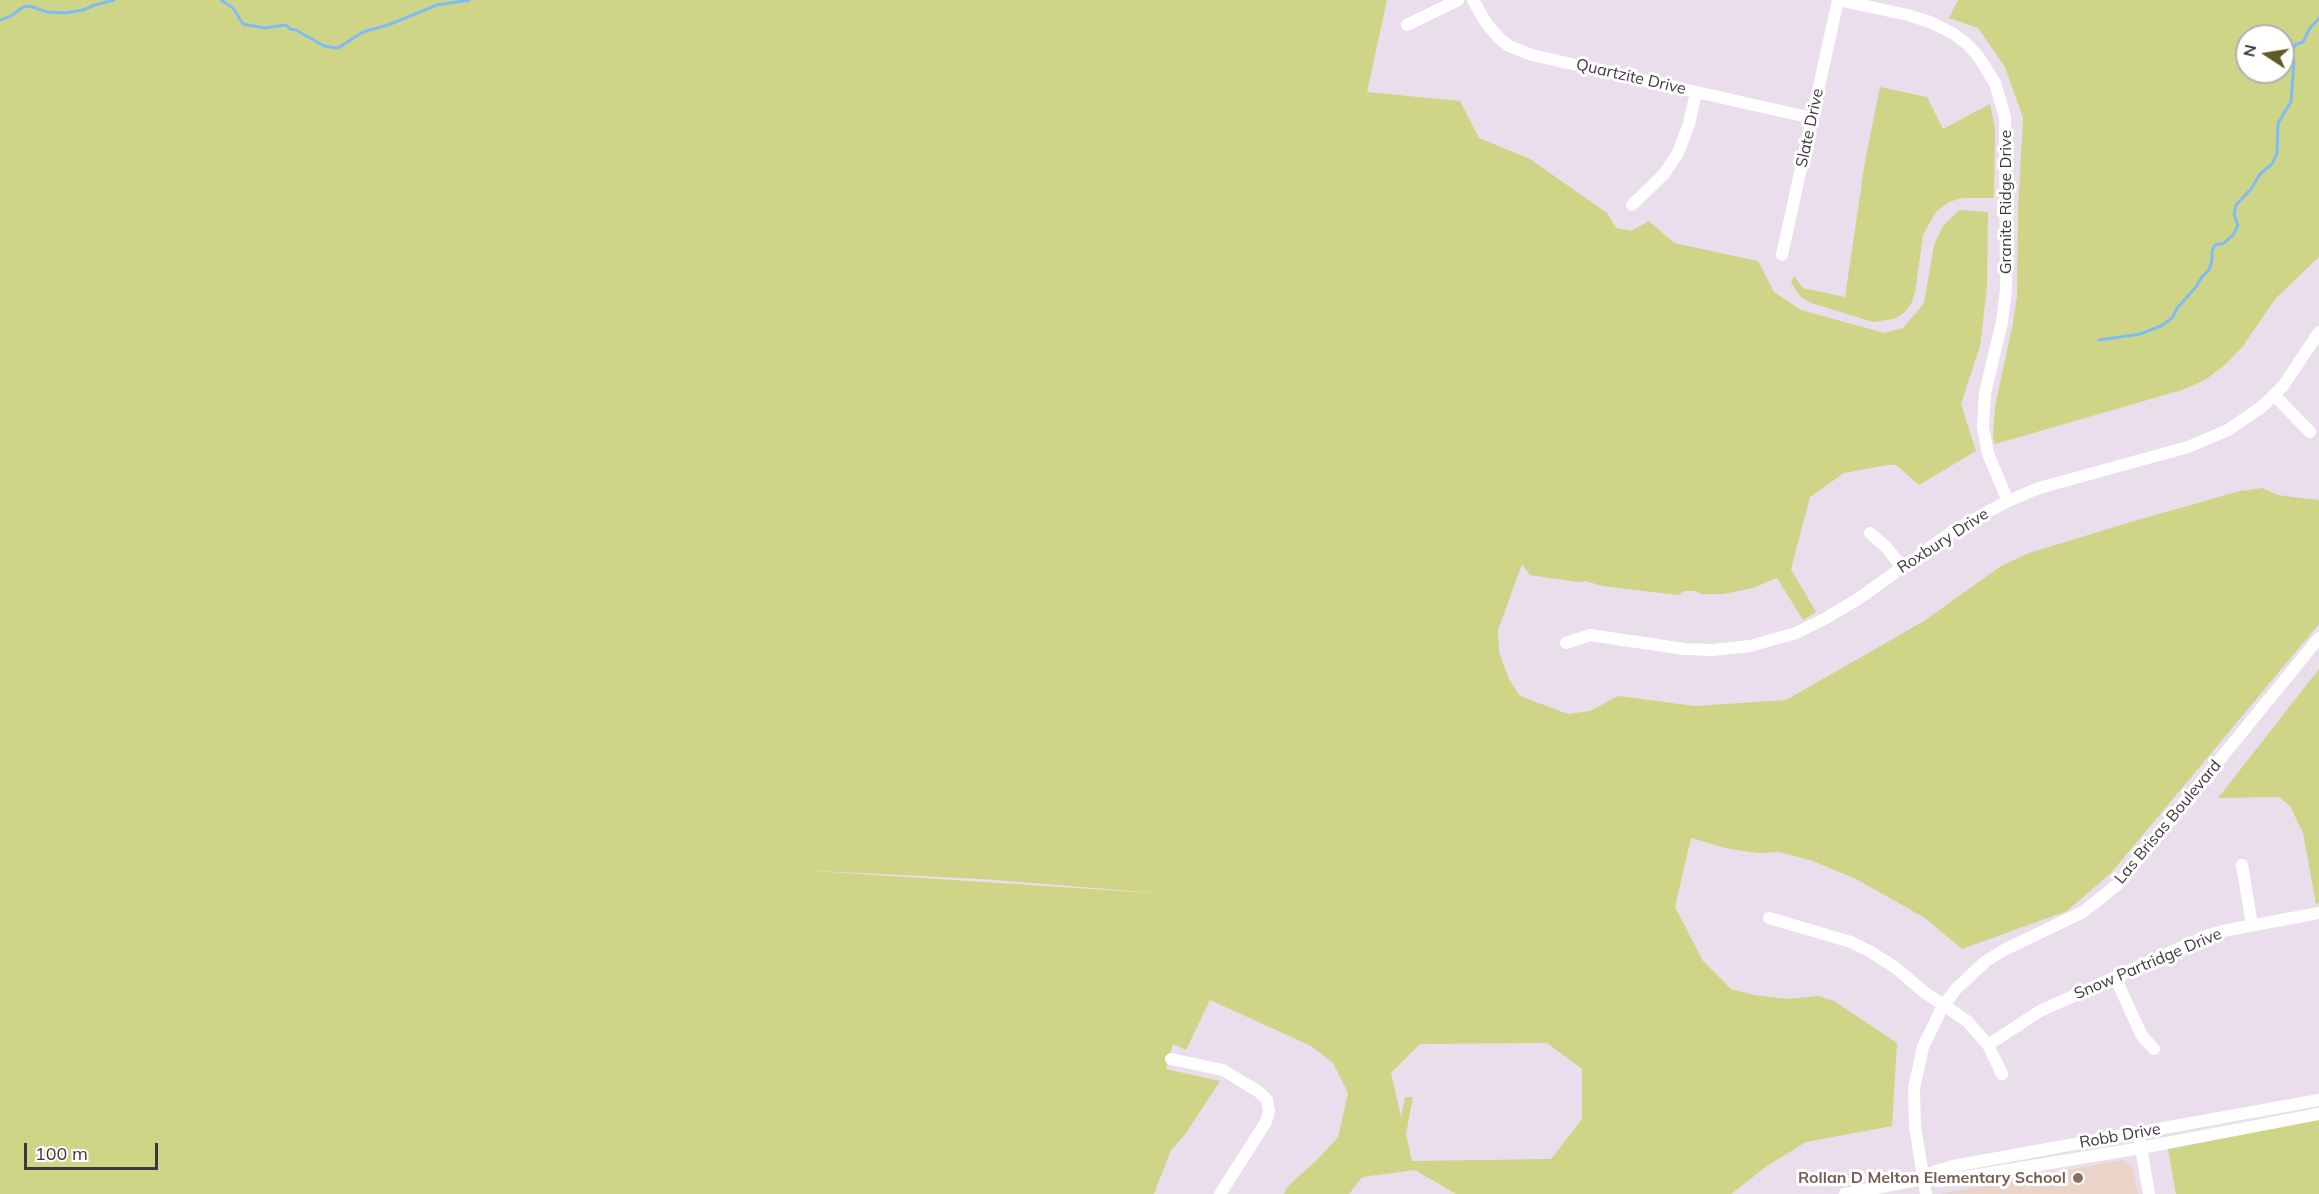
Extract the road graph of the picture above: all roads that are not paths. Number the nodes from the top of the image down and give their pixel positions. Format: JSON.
{"nodes":[{"id":1,"x":1458,"y":0,"type":"edge"},
{"id":2,"x":1473,"y":0,"type":"edge"},
{"id":3,"x":1838,"y":0,"type":"edge"},
{"id":4,"x":1407,"y":25,"type":"dead end"},
{"id":5,"x":1696,"y":92,"type":"junction"},
{"id":6,"x":1812,"y":118,"type":"junction"},
{"id":7,"x":1632,"y":205,"type":"dead end"},
{"id":8,"x":1782,"y":255,"type":"dead end"},
{"id":9,"x":2319,"y":332,"type":"edge"},
{"id":10,"x":2275,"y":396,"type":"junction"},
{"id":11,"x":2310,"y":432,"type":"dead end"},
{"id":12,"x":2008,"y":501,"type":"junction"},
{"id":13,"x":1870,"y":533,"type":"dead end"},
{"id":14,"x":1902,"y":567,"type":"junction"},
{"id":15,"x":2319,"y":638,"type":"edge"},
{"id":16,"x":1566,"y":643,"type":"dead end"},
{"id":17,"x":2242,"y":866,"type":"dead end"},
{"id":18,"x":2319,"y":913,"type":"edge"},
{"id":19,"x":1769,"y":918,"type":"dead end"},
{"id":20,"x":2252,"y":925,"type":"junction"},
{"id":21,"x":2115,"y":977,"type":"junction"},
{"id":22,"x":1943,"y":1006,"type":"junction"},
{"id":23,"x":1988,"y":1045,"type":"junction"},
{"id":24,"x":2154,"y":1049,"type":"dead end"},
{"id":25,"x":1171,"y":1059,"type":"dead end"},
{"id":26,"x":2002,"y":1074,"type":"dead end"},
{"id":27,"x":2319,"y":1100,"type":"edge"},
{"id":28,"x":2319,"y":1114,"type":"edge"},
{"id":29,"x":2139,"y":1132,"type":"junction"},
{"id":30,"x":2141,"y":1148,"type":"junction"},
{"id":31,"x":1923,"y":1179,"type":"junction"},
{"id":32,"x":1220,"y":1194,"type":"edge"},
{"id":33,"x":1845,"y":1194,"type":"edge"},
{"id":34,"x":1926,"y":1194,"type":"edge"},
{"id":35,"x":2149,"y":1194,"type":"edge"}],
"edges":[{"from":1,"to":4,"type":"street"},
{"from":2,"to":5,"type":"street","name":"Quartzite Drive"},
{"from":3,"to":6,"type":"street","name":"Slate Drive"},
{"from":3,"to":12,"type":"street","name":"Granite Ridge Drive"},
{"from":5,"to":6,"type":"street","name":"Quartzite Drive"},
{"from":5,"to":7,"type":"street"},
{"from":6,"to":8,"type":"street","name":"Slate Drive"},
{"from":9,"to":10,"type":"street","name":"Roxbury Drive"},
{"from":10,"to":11,"type":"street"},
{"from":10,"to":12,"type":"street","name":"Roxbury Drive"},
{"from":12,"to":14,"type":"street","name":"Roxbury Drive"},
{"from":13,"to":14,"type":"street"},
{"from":14,"to":16,"type":"street","name":"Roxbury Drive"},
{"from":15,"to":22,"type":"street","name":"Las Brisas Boulevard"},
{"from":17,"to":20,"type":"street"},
{"from":18,"to":20,"type":"street","name":"Snow Partridge Drive"},
{"from":19,"to":22,"type":"street"},
{"from":20,"to":21,"type":"street","name":"Snow Partridge Drive"},
{"from":21,"to":23,"type":"street","name":"Snow Partridge Drive"},
{"from":21,"to":24,"type":"street"},
{"from":22,"to":23,"type":"street"},
{"from":22,"to":31,"type":"street","name":"Las Brisas Boulevard"},
{"from":23,"to":26,"type":"street"},
{"from":25,"to":32,"type":"street"},
{"from":27,"to":29,"type":"street","name":"Robb Drive"},
{"from":28,"to":30,"type":"street","name":"Robb Drive"},
{"from":29,"to":30,"type":"street"},
{"from":29,"to":31,"type":"street","name":"Robb Drive"},
{"from":30,"to":31,"type":"street","name":"Robb Drive"},
{"from":30,"to":35,"type":"street"},
{"from":31,"to":33,"type":"street","name":"Robb Drive"},
{"from":31,"to":34,"type":"street","name":"Las Brisas Boulevard"}]}
